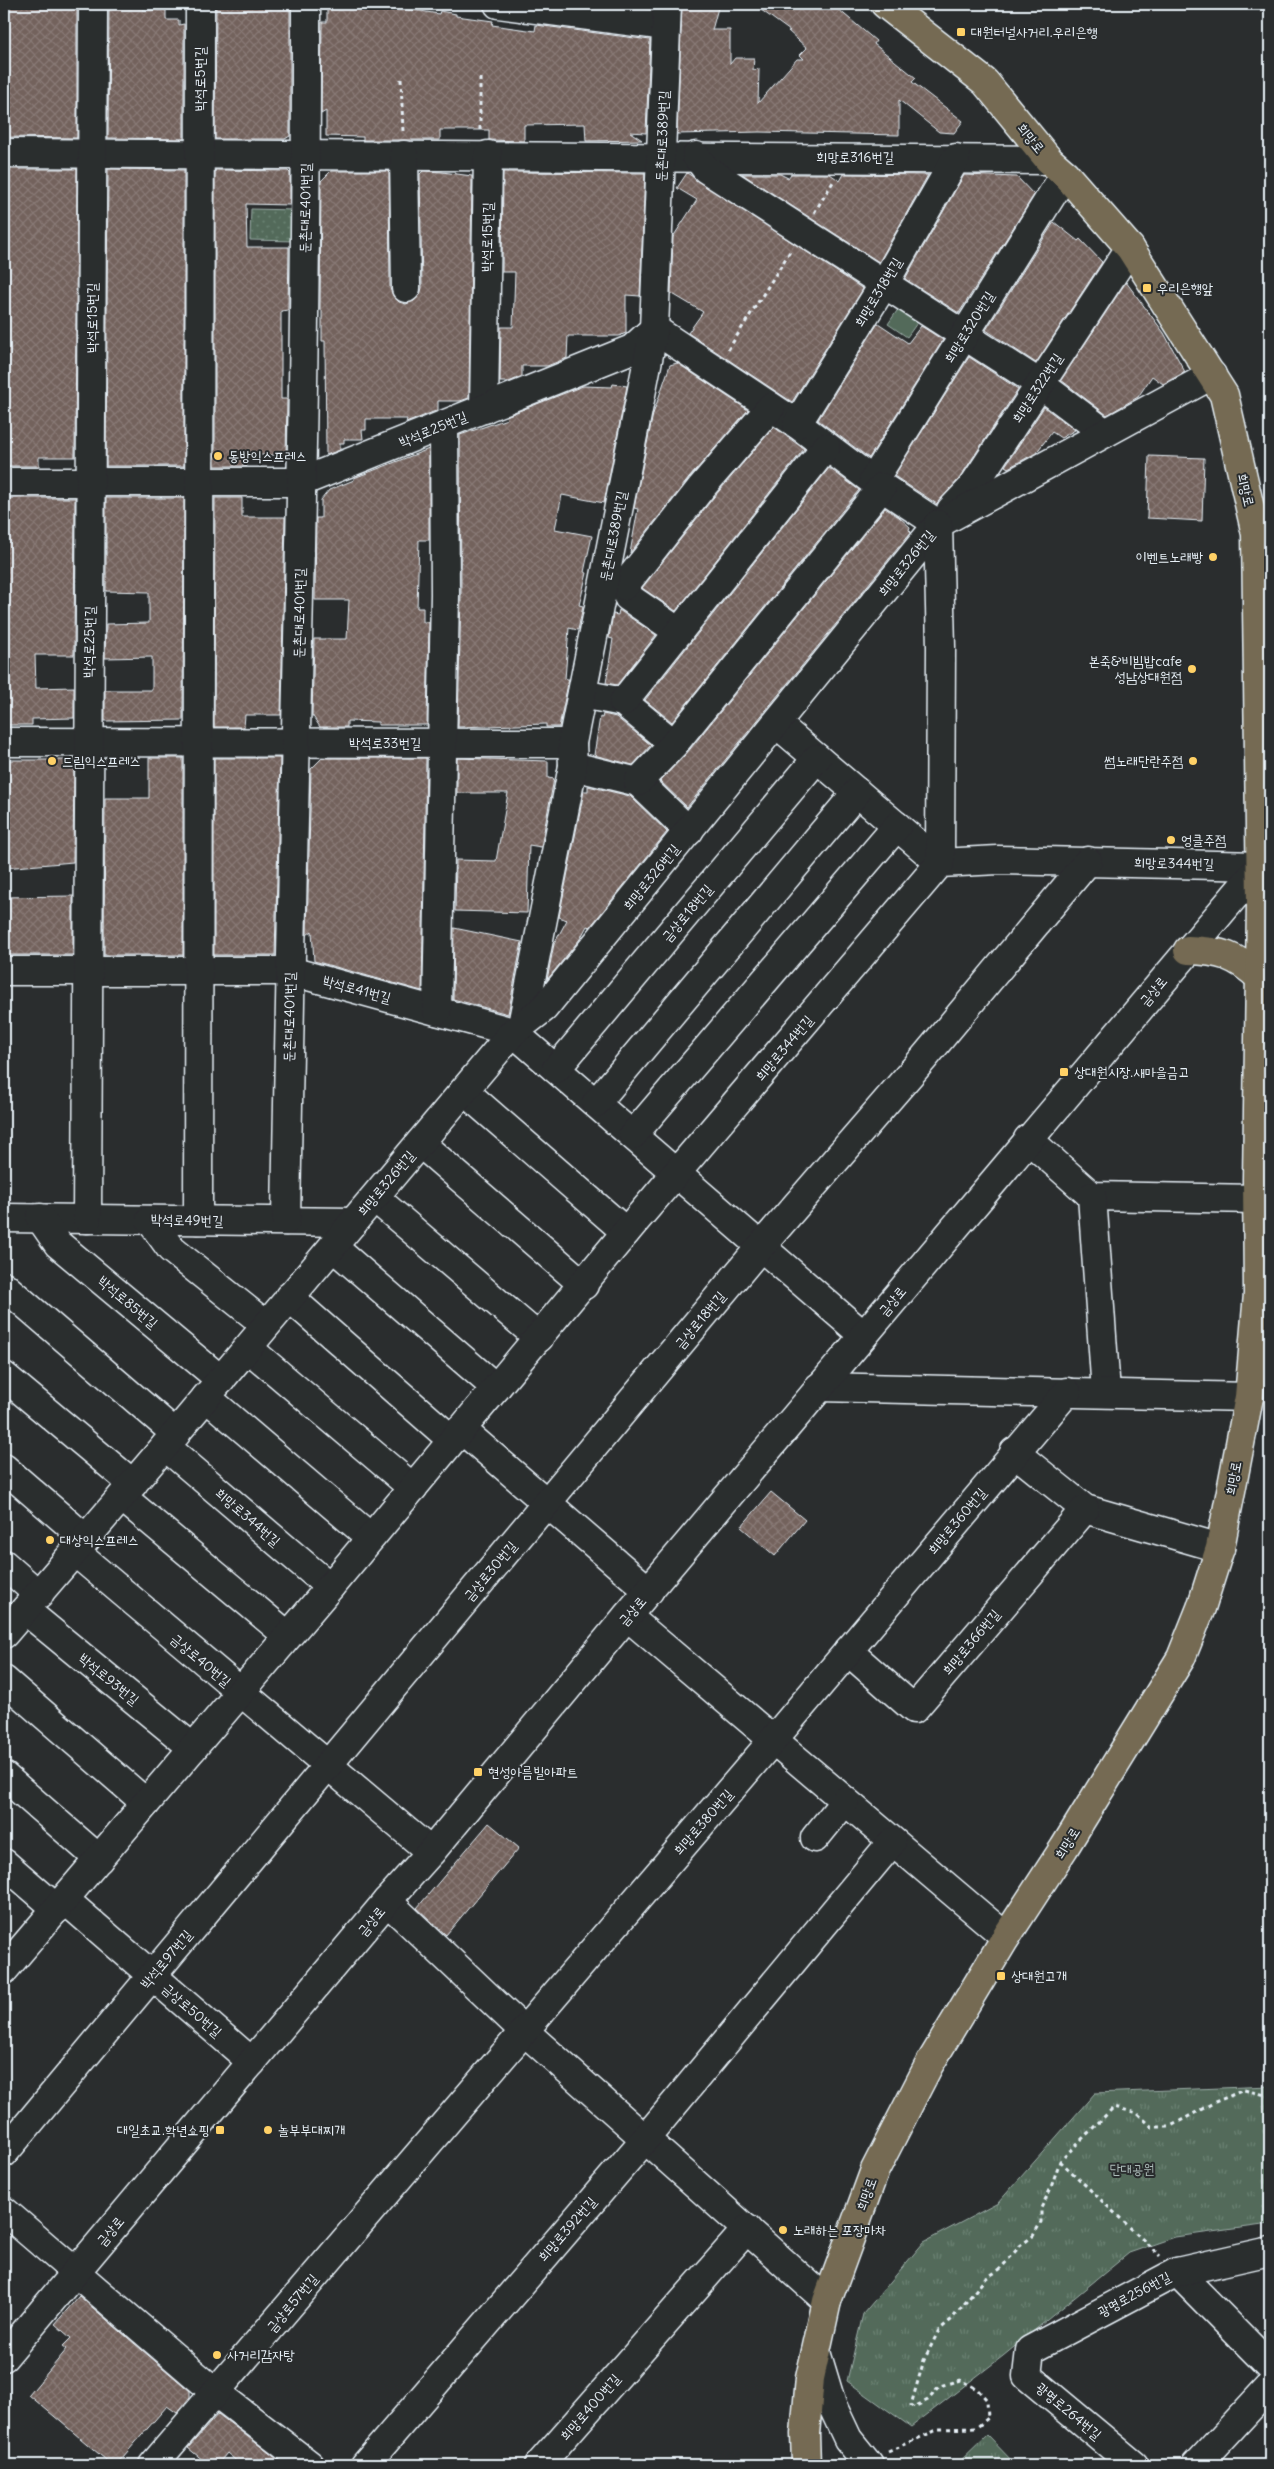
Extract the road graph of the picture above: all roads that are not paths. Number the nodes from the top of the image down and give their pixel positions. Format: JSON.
{"nodes":[{"id":1,"x":93,"y":4,"type":"edge"},
{"id":2,"x":200,"y":4,"type":"edge"},
{"id":3,"x":306,"y":4,"type":"edge"},
{"id":4,"x":498,"y":4,"type":"edge"},
{"id":5,"x":889,"y":6,"type":"edge"},
{"id":6,"x":666,"y":15,"type":"edge"},
{"id":7,"x":4,"y":152,"type":"edge"},
{"id":8,"x":92,"y":153,"type":"junction"},
{"id":9,"x":200,"y":154,"type":"junction"},
{"id":10,"x":306,"y":155,"type":"junction"},
{"id":11,"x":404,"y":155,"type":"junction"},
{"id":12,"x":484,"y":155,"type":"junction"},
{"id":13,"x":662,"y":156,"type":"junction"},
{"id":14,"x":696,"y":156,"type":"junction"},
{"id":15,"x":956,"y":158,"type":"junction"},
{"id":16,"x":1057,"y":167,"type":"junction"},
{"id":17,"x":1130,"y":248,"type":"junction"},
{"id":18,"x":884,"y":284,"type":"junction"},
{"id":19,"x":406,"y":288,"type":"dead end"},
{"id":20,"x":654,"y":329,"type":"junction"},
{"id":21,"x":964,"y":335,"type":"junction"},
{"id":22,"x":1212,"y":375,"type":"junction"},
{"id":23,"x":1040,"y":384,"type":"junction"},
{"id":24,"x":770,"y":407,"type":"junction"},
{"id":25,"x":484,"y":408,"type":"junction"},
{"id":26,"x":797,"y":424,"type":"junction"},
{"id":27,"x":444,"y":425,"type":"junction"},
{"id":28,"x":1104,"y":433,"type":"junction"},
{"id":29,"x":824,"y":445,"type":"junction"},
{"id":30,"x":4,"y":482,"type":"edge"},
{"id":31,"x":92,"y":482,"type":"junction"},
{"id":32,"x":199,"y":482,"type":"junction"},
{"id":33,"x":300,"y":482,"type":"junction"},
{"id":34,"x":878,"y":484,"type":"junction"},
{"id":35,"x":938,"y":524,"type":"junction"},
{"id":36,"x":614,"y":584,"type":"junction"},
{"id":37,"x":679,"y":632,"type":"junction"},
{"id":38,"x":582,"y":694,"type":"junction"},
{"id":39,"x":624,"y":702,"type":"junction"},
{"id":40,"x":777,"y":724,"type":"junction"},
{"id":41,"x":4,"y":742,"type":"edge"},
{"id":42,"x":88,"y":742,"type":"junction"},
{"id":43,"x":198,"y":742,"type":"junction"},
{"id":44,"x":441,"y":742,"type":"junction"},
{"id":45,"x":297,"y":743,"type":"junction"},
{"id":46,"x":674,"y":744,"type":"junction"},
{"id":47,"x":573,"y":754,"type":"junction"},
{"id":48,"x":817,"y":758,"type":"junction"},
{"id":49,"x":638,"y":782,"type":"junction"},
{"id":50,"x":857,"y":792,"type":"junction"},
{"id":51,"x":897,"y":826,"type":"junction"},
{"id":52,"x":689,"y":831,"type":"junction"},
{"id":53,"x":1088,"y":861,"type":"junction"},
{"id":54,"x":940,"y":863,"type":"junction"},
{"id":55,"x":1260,"y":866,"type":"junction"},
{"id":56,"x":1188,"y":950,"type":"junction"},
{"id":57,"x":4,"y":971,"type":"edge"},
{"id":58,"x":88,"y":971,"type":"junction"},
{"id":59,"x":197,"y":971,"type":"junction"},
{"id":60,"x":290,"y":971,"type":"junction"},
{"id":61,"x":1260,"y":978,"type":"junction"},
{"id":62,"x":437,"y":1011,"type":"junction"},
{"id":63,"x":517,"y":1028,"type":"junction"},
{"id":64,"x":556,"y":1069,"type":"junction"},
{"id":65,"x":464,"y":1092,"type":"junction"},
{"id":66,"x":596,"y":1103,"type":"junction"},
{"id":67,"x":634,"y":1135,"type":"junction"},
{"id":68,"x":1028,"y":1139,"type":"junction"},
{"id":69,"x":420,"y":1144,"type":"junction"},
{"id":70,"x":678,"y":1173,"type":"junction"},
{"id":71,"x":1092,"y":1196,"type":"junction"},
{"id":72,"x":374,"y":1198,"type":"junction"},
{"id":73,"x":1257,"y":1199,"type":"junction"},
{"id":74,"x":87,"y":1219,"type":"junction"},
{"id":75,"x":150,"y":1220,"type":"junction"},
{"id":76,"x":198,"y":1220,"type":"junction"},
{"id":77,"x":286,"y":1221,"type":"junction"},
{"id":78,"x":354,"y":1222,"type":"junction"},
{"id":79,"x":17,"y":1223,"type":"edge"},
{"id":80,"x":626,"y":1232,"type":"junction"},
{"id":81,"x":762,"y":1245,"type":"junction"},
{"id":82,"x":333,"y":1247,"type":"junction"},
{"id":83,"x":584,"y":1285,"type":"junction"},
{"id":84,"x":4,"y":1286,"type":"edge"},
{"id":85,"x":289,"y":1297,"type":"junction"},
{"id":86,"x":266,"y":1325,"type":"junction"},
{"id":87,"x":864,"y":1335,"type":"junction"},
{"id":88,"x":539,"y":1338,"type":"junction"},
{"id":89,"x":248,"y":1348,"type":"junction"},
{"id":90,"x":657,"y":1371,"type":"joint"},
{"id":91,"x":4,"y":1376,"type":"edge"},
{"id":92,"x":214,"y":1388,"type":"junction"},
{"id":93,"x":496,"y":1388,"type":"junction"},
{"id":94,"x":819,"y":1388,"type":"junction"},
{"id":95,"x":1067,"y":1392,"type":"junction"},
{"id":96,"x":1106,"y":1392,"type":"junction"},
{"id":97,"x":1249,"y":1397,"type":"junction"},
{"id":98,"x":456,"y":1435,"type":"junction"},
{"id":99,"x":171,"y":1440,"type":"junction"},
{"id":100,"x":1014,"y":1452,"type":"junction"},
{"id":101,"x":4,"y":1468,"type":"edge"},
{"id":102,"x":413,"y":1488,"type":"junction"},
{"id":103,"x":127,"y":1491,"type":"junction"},
{"id":104,"x":546,"y":1504,"type":"junction"},
{"id":105,"x":1085,"y":1509,"type":"junction"},
{"id":106,"x":370,"y":1537,"type":"junction"},
{"id":107,"x":81,"y":1546,"type":"junction"},
{"id":108,"x":1220,"y":1548,"type":"junction"},
{"id":109,"x":4,"y":1564,"type":"edge"},
{"id":110,"x":330,"y":1587,"type":"junction"},
{"id":111,"x":649,"y":1590,"type":"junction"},
{"id":112,"x":32,"y":1602,"type":"junction"},
{"id":113,"x":627,"y":1616,"type":"junction"},
{"id":114,"x":4,"y":1634,"type":"edge"},
{"id":115,"x":287,"y":1635,"type":"junction"},
{"id":116,"x":848,"y":1651,"type":"junction"},
{"id":117,"x":4,"y":1680,"type":"edge"},
{"id":118,"x":240,"y":1693,"type":"junction"},
{"id":119,"x":773,"y":1740,"type":"junction"},
{"id":120,"x":193,"y":1748,"type":"junction"},
{"id":121,"x":328,"y":1765,"type":"junction"},
{"id":122,"x":4,"y":1776,"type":"edge"},
{"id":123,"x":845,"y":1801,"type":"junction"},
{"id":124,"x":146,"y":1803,"type":"junction"},
{"id":125,"x":815,"y":1838,"type":"dead end"},
{"id":126,"x":892,"y":1842,"type":"junction"},
{"id":127,"x":431,"y":1852,"type":"junction"},
{"id":128,"x":99,"y":1859,"type":"junction"},
{"id":129,"x":4,"y":1863,"type":"edge"},
{"id":130,"x":387,"y":1901,"type":"junction"},
{"id":131,"x":61,"y":1904,"type":"junction"},
{"id":132,"x":1006,"y":1937,"type":"junction"},
{"id":133,"x":7,"y":1958,"type":"edge"},
{"id":134,"x":152,"y":1976,"type":"junction"},
{"id":135,"x":523,"y":2030,"type":"junction"},
{"id":136,"x":252,"y":2062,"type":"junction"},
{"id":137,"x":646,"y":2138,"type":"junction"},
{"id":138,"x":4,"y":2153,"type":"edge"},
{"id":139,"x":4,"y":2211,"type":"edge"},
{"id":140,"x":746,"y":2229,"type":"junction"},
{"id":141,"x":1270,"y":2251,"type":"edge"},
{"id":142,"x":76,"y":2272,"type":"junction"},
{"id":143,"x":1177,"y":2272,"type":"junction"},
{"id":144,"x":827,"y":2301,"type":"junction"},
{"id":145,"x":816,"y":2352,"type":"junction"},
{"id":146,"x":4,"y":2357,"type":"edge"},
{"id":147,"x":1270,"y":2366,"type":"edge"},
{"id":148,"x":1027,"y":2376,"type":"joint"},
{"id":149,"x":1270,"y":2386,"type":"edge"},
{"id":150,"x":215,"y":2392,"type":"junction"},
{"id":151,"x":868,"y":2464,"type":"edge"},
{"id":152,"x":153,"y":2465,"type":"edge"},
{"id":153,"x":310,"y":2465,"type":"edge"},
{"id":154,"x":365,"y":2465,"type":"edge"},
{"id":155,"x":539,"y":2465,"type":"edge"},
{"id":156,"x":806,"y":2465,"type":"edge"},
{"id":157,"x":1134,"y":2465,"type":"edge"},
{"id":158,"x":1197,"y":2465,"type":"edge"}],
"edges":[{"from":1,"to":8,"type":"street"},
{"from":2,"to":9,"type":"street","name":"박석로5번길"},
{"from":3,"to":10,"type":"street","name":"둔촌대로401번길"},
{"from":4,"to":6,"type":"street"},
{"from":5,"to":16,"type":"main road","name":"희망로"},
{"from":6,"to":13,"type":"street","name":"둔촌대로389번길"},
{"from":7,"to":8,"type":"street"},
{"from":8,"to":9,"type":"street"},
{"from":8,"to":31,"type":"street","name":"박석로15번길"},
{"from":9,"to":10,"type":"street"},
{"from":9,"to":32,"type":"street"},
{"from":10,"to":11,"type":"street"},
{"from":10,"to":33,"type":"street","name":"둔촌대로401번길"},
{"from":11,"to":12,"type":"street"},
{"from":11,"to":19,"type":"street"},
{"from":12,"to":13,"type":"street"},
{"from":12,"to":25,"type":"street","name":"박석로15번길"},
{"from":13,"to":14,"type":"street","name":"희망로316번길"},
{"from":13,"to":20,"type":"street","name":"둔촌대로389번길"},
{"from":14,"to":15,"type":"street","name":"희망로316번길"},
{"from":14,"to":18,"type":"street"},
{"from":15,"to":16,"type":"street","name":"희망로316번길"},
{"from":15,"to":18,"type":"street","name":"희망로318번길"},
{"from":16,"to":17,"type":"main road","name":"희망로"},
{"from":16,"to":21,"type":"street","name":"희망로320번길"},
{"from":17,"to":22,"type":"main road","name":"희망로"},
{"from":17,"to":23,"type":"street","name":"희망로322번길"},
{"from":18,"to":21,"type":"street"},
{"from":18,"to":26,"type":"street","name":"희망로318번길"},
{"from":20,"to":24,"type":"street"},
{"from":20,"to":25,"type":"street","name":"박석로25번길"},
{"from":20,"to":36,"type":"street","name":"둔촌대로389번길"},
{"from":21,"to":23,"type":"street"},
{"from":21,"to":34,"type":"street","name":"희망로320번길"},
{"from":22,"to":28,"type":"street","name":"희망로326번길"},
{"from":22,"to":55,"type":"main road","name":"희망로"},
{"from":23,"to":28,"type":"street"},
{"from":23,"to":35,"type":"street","name":"희망로322번길"},
{"from":24,"to":26,"type":"street"},
{"from":24,"to":36,"type":"street"},
{"from":25,"to":27,"type":"street","name":"박석로25번길"},
{"from":26,"to":29,"type":"street"},
{"from":27,"to":33,"type":"street","name":"박석로25번길"},
{"from":27,"to":44,"type":"street"},
{"from":28,"to":35,"type":"street","name":"희망로326번길"},
{"from":29,"to":34,"type":"street","name":"희망로326번길"},
{"from":29,"to":37,"type":"street"},
{"from":30,"to":31,"type":"street","name":"박석로25번길"},
{"from":31,"to":32,"type":"street","name":"박석로25번길"},
{"from":31,"to":42,"type":"street","name":"박석로25번길"},
{"from":32,"to":33,"type":"street","name":"박석로25번길"},
{"from":32,"to":43,"type":"street"},
{"from":33,"to":45,"type":"street","name":"둔촌대로401번길"},
{"from":34,"to":35,"type":"street","name":"희망로326번길"},
{"from":34,"to":46,"type":"street","name":"희망로320번길"},
{"from":35,"to":40,"type":"street","name":"희망로326번길"},
{"from":35,"to":54,"type":"street","name":"희망로326번길"},
{"from":36,"to":37,"type":"street"},
{"from":36,"to":38,"type":"street","name":"둔촌대로389번길"},
{"from":37,"to":39,"type":"street"},
{"from":38,"to":39,"type":"street"},
{"from":38,"to":47,"type":"street","name":"둔촌대로389번길"},
{"from":39,"to":46,"type":"street"},
{"from":40,"to":48,"type":"street"},
{"from":40,"to":52,"type":"street","name":"희망로326번길"},
{"from":41,"to":42,"type":"street","name":"박석로33번길"},
{"from":42,"to":43,"type":"street","name":"박석로33번길"},
{"from":42,"to":58,"type":"street"},
{"from":43,"to":45,"type":"street","name":"박석로33번길"},
{"from":43,"to":59,"type":"street"},
{"from":44,"to":45,"type":"street","name":"박석로33번길"},
{"from":44,"to":47,"type":"street","name":"박석로33번길"},
{"from":44,"to":62,"type":"street"},
{"from":45,"to":60,"type":"street","name":"둔촌대로401번길"},
{"from":46,"to":49,"type":"street","name":"희망로320번길"},
{"from":47,"to":49,"type":"street","name":"박석로33번길"},
{"from":47,"to":63,"type":"street","name":"둔촌대로389번길"},
{"from":48,"to":50,"type":"street"},
{"from":48,"to":64,"type":"street","name":"금상로18번길"},
{"from":49,"to":52,"type":"street"},
{"from":50,"to":51,"type":"street"},
{"from":50,"to":66,"type":"street"},
{"from":51,"to":54,"type":"street"},
{"from":51,"to":67,"type":"street"},
{"from":52,"to":63,"type":"street","name":"희망로326번길"},
{"from":53,"to":54,"type":"street","name":"희망로344번길"},
{"from":53,"to":55,"type":"street","name":"희망로344번길"},
{"from":53,"to":81,"type":"street","name":"금상로18번길"},
{"from":54,"to":70,"type":"street","name":"희망로344번길"},
{"from":55,"to":56,"type":"street","name":"금상로"},
{"from":55,"to":61,"type":"main road","name":"희망로"},
{"from":56,"to":61,"type":"main road"},
{"from":56,"to":68,"type":"street","name":"금상로"},
{"from":57,"to":58,"type":"street","name":"박석로41번길"},
{"from":58,"to":59,"type":"street","name":"박석로41번길"},
{"from":58,"to":74,"type":"street"},
{"from":59,"to":60,"type":"street","name":"박석로41번길"},
{"from":59,"to":76,"type":"street"},
{"from":60,"to":62,"type":"street","name":"박석로41번길"},
{"from":60,"to":77,"type":"street","name":"둔촌대로401번길"},
{"from":61,"to":73,"type":"main road","name":"희망로"},
{"from":62,"to":63,"type":"street","name":"박석로41번길"},
{"from":63,"to":64,"type":"street"},
{"from":63,"to":65,"type":"street","name":"희망로326번길"},
{"from":64,"to":66,"type":"street"},
{"from":65,"to":69,"type":"street","name":"희망로326번길"},
{"from":65,"to":80,"type":"street"},
{"from":66,"to":67,"type":"street"},
{"from":67,"to":70,"type":"street"},
{"from":68,"to":71,"type":"street"},
{"from":68,"to":87,"type":"street","name":"금상로"},
{"from":69,"to":72,"type":"street","name":"희망로326번길"},
{"from":69,"to":83,"type":"street"},
{"from":70,"to":80,"type":"street","name":"희망로344번길"},
{"from":70,"to":81,"type":"street"},
{"from":71,"to":73,"type":"street"},
{"from":71,"to":96,"type":"street"},
{"from":72,"to":78,"type":"street","name":"희망로326번길"},
{"from":72,"to":88,"type":"street"},
{"from":73,"to":97,"type":"main road","name":"희망로"},
{"from":74,"to":75,"type":"street","name":"박석로49번길"},
{"from":74,"to":79,"type":"street","name":"박석로49번길"},
{"from":75,"to":76,"type":"street","name":"박석로49번길"},
{"from":75,"to":86,"type":"street"},
{"from":76,"to":77,"type":"street","name":"박석로49번길"},
{"from":77,"to":78,"type":"street","name":"박석로49번길"},
{"from":78,"to":82,"type":"street"},
{"from":79,"to":92,"type":"street","name":"박석로85번길"},
{"from":80,"to":83,"type":"street","name":"희망로344번길"},
{"from":81,"to":87,"type":"street"},
{"from":81,"to":90,"type":"street","name":"금상로18번길"},
{"from":82,"to":85,"type":"street"},
{"from":82,"to":93,"type":"street"},
{"from":83,"to":88,"type":"street","name":"희망로344번길"},
{"from":84,"to":99,"type":"street"},
{"from":85,"to":86,"type":"street"},
{"from":85,"to":98,"type":"street"},
{"from":86,"to":89,"type":"street"},
{"from":87,"to":94,"type":"street","name":"금상로"},
{"from":88,"to":93,"type":"street","name":"희망로344번길"},
{"from":89,"to":92,"type":"street"},
{"from":89,"to":102,"type":"street"},
{"from":90,"to":104,"type":"street","name":"금상로30번길"},
{"from":91,"to":103,"type":"street"},
{"from":92,"to":99,"type":"street"},
{"from":92,"to":106,"type":"street"},
{"from":93,"to":98,"type":"street","name":"희망로344번길"},
{"from":94,"to":95,"type":"street"},
{"from":94,"to":111,"type":"street","name":"금상로"},
{"from":95,"to":96,"type":"street"},
{"from":95,"to":100,"type":"street","name":"희망로360번길"},
{"from":96,"to":97,"type":"street"},
{"from":97,"to":108,"type":"main road","name":"희망로"},
{"from":98,"to":102,"type":"street","name":"희망로344번길"},
{"from":98,"to":104,"type":"street"},
{"from":99,"to":103,"type":"street"},
{"from":99,"to":110,"type":"street","name":"희망로344번길"},
{"from":100,"to":105,"type":"street"},
{"from":100,"to":116,"type":"street","name":"희망로360번길"},
{"from":101,"to":107,"type":"street"},
{"from":102,"to":106,"type":"street","name":"희망로344번길"},
{"from":103,"to":107,"type":"street"},
{"from":103,"to":115,"type":"street"},
{"from":104,"to":111,"type":"street"},
{"from":104,"to":121,"type":"street","name":"금상로30번길"},
{"from":105,"to":108,"type":"street"},
{"from":105,"to":116,"type":"street","name":"희망로366번길"},
{"from":106,"to":110,"type":"street","name":"희망로344번길"},
{"from":107,"to":112,"type":"street"},
{"from":107,"to":118,"type":"street","name":"금상로40번길"},
{"from":108,"to":132,"type":"main road","name":"희망로"},
{"from":109,"to":112,"type":"street"},
{"from":110,"to":115,"type":"street","name":"희망로344번길"},
{"from":111,"to":113,"type":"street","name":"금상로"},
{"from":112,"to":114,"type":"street"},
{"from":112,"to":120,"type":"street","name":"박석로93번길"},
{"from":113,"to":119,"type":"street"},
{"from":113,"to":127,"type":"street","name":"금상로"},
{"from":115,"to":118,"type":"street","name":"희망로344번길"},
{"from":116,"to":119,"type":"street","name":"희망로380번길"},
{"from":117,"to":124,"type":"street"},
{"from":118,"to":120,"type":"street"},
{"from":118,"to":121,"type":"street","name":"금상로40번길"},
{"from":119,"to":123,"type":"street"},
{"from":119,"to":135,"type":"street","name":"희망로380번길"},
{"from":120,"to":124,"type":"street"},
{"from":121,"to":127,"type":"street","name":"금상로40번길"},
{"from":121,"to":134,"type":"street","name":"박석로97번길"},
{"from":122,"to":128,"type":"street"},
{"from":123,"to":125,"type":"street"},
{"from":123,"to":126,"type":"street"},
{"from":124,"to":128,"type":"street"},
{"from":126,"to":132,"type":"street"},
{"from":126,"to":137,"type":"street","name":"희망로392번길"},
{"from":127,"to":130,"type":"street","name":"금상로"},
{"from":128,"to":131,"type":"street"},
{"from":129,"to":131,"type":"street"},
{"from":130,"to":135,"type":"street"},
{"from":130,"to":136,"type":"street","name":"금상로"},
{"from":131,"to":133,"type":"street"},
{"from":131,"to":134,"type":"street","name":"금상로50번길"},
{"from":132,"to":144,"type":"main road","name":"희망로"},
{"from":134,"to":136,"type":"street","name":"금상로50번길"},
{"from":134,"to":138,"type":"street","name":"박석로97번길"},
{"from":135,"to":137,"type":"street"},
{"from":135,"to":150,"type":"street","name":"금상로57번길"},
{"from":136,"to":142,"type":"street","name":"금상로"},
{"from":137,"to":140,"type":"street"},
{"from":137,"to":154,"type":"street","name":"희망로392번길"},
{"from":139,"to":142,"type":"street"},
{"from":140,"to":144,"type":"street"},
{"from":140,"to":155,"type":"street","name":"희망로400번길"},
{"from":141,"to":143,"type":"street","name":"광명로256번길"},
{"from":142,"to":146,"type":"street","name":"금상로"},
{"from":142,"to":150,"type":"street"},
{"from":143,"to":147,"type":"street"},
{"from":143,"to":148,"type":"street","name":"광명로256번길"},
{"from":144,"to":145,"type":"main road","name":"희망로"},
{"from":145,"to":151,"type":"street"},
{"from":145,"to":156,"type":"main road","name":"희망로"},
{"from":148,"to":157,"type":"street","name":"광명로264번길"},
{"from":149,"to":158,"type":"street"},
{"from":150,"to":152,"type":"street","name":"금상로57번길"},
{"from":150,"to":153,"type":"street"}]}
